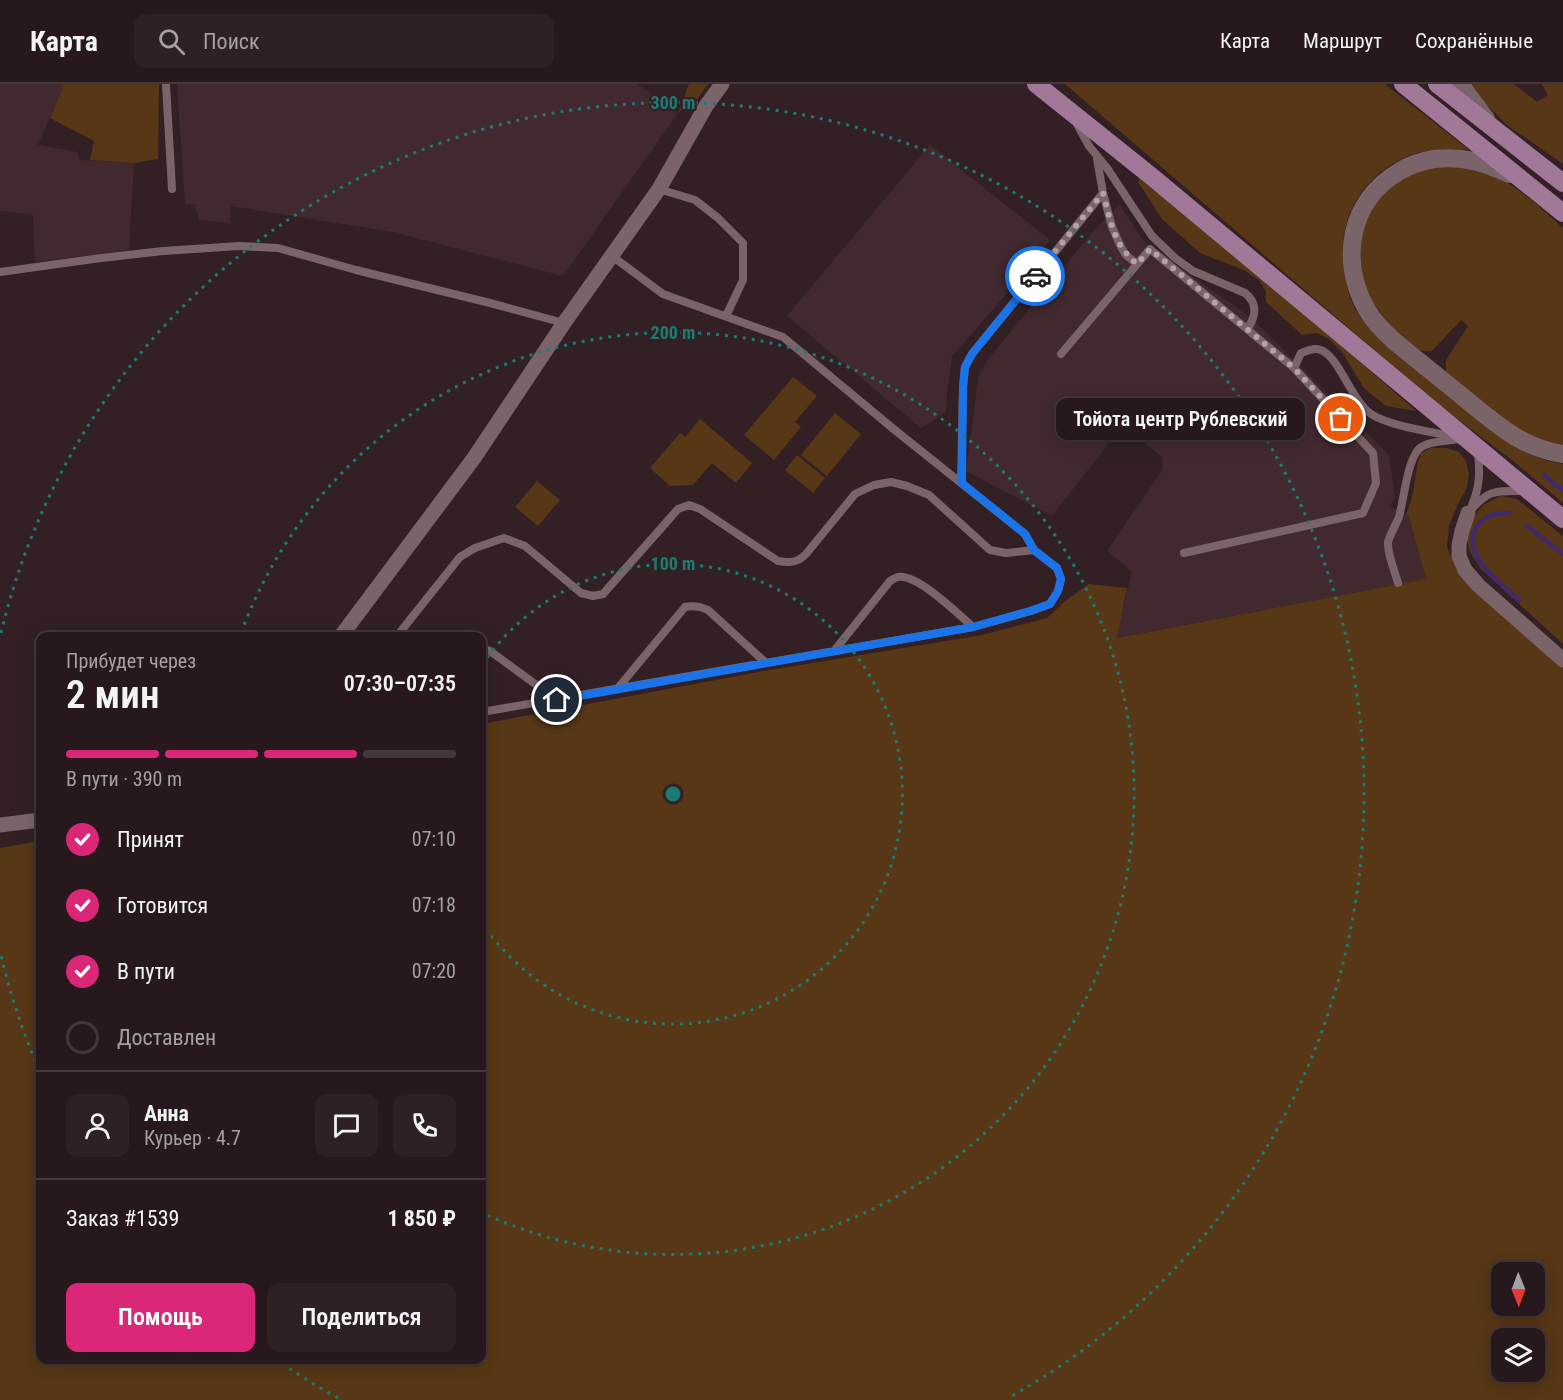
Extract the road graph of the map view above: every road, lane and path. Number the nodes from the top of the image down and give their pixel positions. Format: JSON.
{"nodes":[{"id":1,"x":166,"y":84,"type":"edge"},
{"id":2,"x":722,"y":84,"type":"edge"},
{"id":3,"x":1036,"y":84,"type":"edge"},
{"id":4,"x":1403,"y":84,"type":"edge"},
{"id":5,"x":1437,"y":84,"type":"edge"},
{"id":6,"x":1461,"y":84,"type":"edge"},
{"id":7,"x":1070,"y":113,"type":"junction"},
{"id":8,"x":1495,"y":130,"type":"junction"},
{"id":9,"x":1095,"y":154,"type":"junction"},
{"id":10,"x":1524,"y":182,"type":"junction"},
{"id":11,"x":1563,"y":183,"type":"edge"},
{"id":12,"x":172,"y":189,"type":"dead end"},
{"id":13,"x":659,"y":189,"type":"junction"},
{"id":14,"x":1103,"y":193,"type":"junction"},
{"id":15,"x":1563,"y":213,"type":"edge"},
{"id":16,"x":612,"y":256,"type":"junction"},
{"id":17,"x":1137,"y":264,"type":"junction"},
{"id":18,"x":0,"y":272,"type":"edge"},
{"id":19,"x":726,"y":316,"type":"junction"},
{"id":20,"x":564,"y":323,"type":"junction"},
{"id":21,"x":1248,"y":328,"type":"junction"},
{"id":22,"x":1061,"y":354,"type":"dead end"},
{"id":23,"x":1294,"y":368,"type":"junction"},
{"id":24,"x":1471,"y":443,"type":"junction"},
{"id":25,"x":1563,"y":454,"type":"edge"},
{"id":26,"x":962,"y":483,"type":"junction"},
{"id":27,"x":1528,"y":491,"type":"junction"},
{"id":28,"x":1468,"y":513,"type":"junction"},
{"id":29,"x":1563,"y":519,"type":"edge"},
{"id":30,"x":1034,"y":550,"type":"junction"},
{"id":31,"x":1184,"y":553,"type":"dead end"},
{"id":32,"x":1398,"y":583,"type":"dead end"},
{"id":33,"x":973,"y":627,"type":"junction"},
{"id":34,"x":348,"y":632,"type":"edge"},
{"id":35,"x":400,"y":632,"type":"edge"},
{"id":36,"x":486,"y":650,"type":"edge"},
{"id":37,"x":834,"y":651,"type":"junction"},
{"id":38,"x":1563,"y":660,"type":"edge"},
{"id":39,"x":765,"y":662,"type":"junction"},
{"id":40,"x":618,"y":688,"type":"junction"},
{"id":41,"x":557,"y":700,"type":"junction"},
{"id":42,"x":486,"y":711,"type":"edge"},
{"id":43,"x":36,"y":820,"type":"edge"},
{"id":44,"x":0,"y":825,"type":"edge"}],
"edges":[{"from":1,"to":12,"type":"lane"},
{"from":2,"to":13,"type":"street"},
{"from":3,"to":7,"type":"main road"},
{"from":4,"to":10,"type":"main road"},
{"from":5,"to":8,"type":"main road"},
{"from":6,"to":8,"type":"street"},
{"from":7,"to":9,"type":"lane"},
{"from":7,"to":24,"type":"main road"},
{"from":8,"to":11,"type":"main road"},
{"from":9,"to":14,"type":"lane"},
{"from":9,"to":21,"type":"lane"},
{"from":10,"to":15,"type":"main road"},
{"from":10,"to":25,"type":"street"},
{"from":13,"to":16,"type":"street"},
{"from":13,"to":19,"type":"lane"},
{"from":14,"to":17,"type":"lane"},
{"from":14,"to":26,"type":"lane"},
{"from":16,"to":19,"type":"lane"},
{"from":16,"to":20,"type":"street"},
{"from":17,"to":21,"type":"lane"},
{"from":17,"to":22,"type":"lane"},
{"from":18,"to":20,"type":"lane"},
{"from":19,"to":26,"type":"lane"},
{"from":20,"to":34,"type":"street"},
{"from":21,"to":23,"type":"lane"},
{"from":23,"to":24,"type":"lane"},
{"from":23,"to":31,"type":"lane"},
{"from":24,"to":27,"type":"main road"},
{"from":24,"to":28,"type":"lane"},
{"from":24,"to":32,"type":"lane"},
{"from":26,"to":30,"type":"lane"},
{"from":27,"to":28,"type":"lane"},
{"from":27,"to":29,"type":"main road"},
{"from":28,"to":38,"type":"street"},
{"from":30,"to":33,"type":"lane"},
{"from":30,"to":35,"type":"lane"},
{"from":33,"to":37,"type":"lane"},
{"from":33,"to":37,"type":"lane"},
{"from":36,"to":41,"type":"lane"},
{"from":37,"to":39,"type":"lane"},
{"from":39,"to":40,"type":"lane"},
{"from":39,"to":40,"type":"lane"},
{"from":40,"to":41,"type":"lane"},
{"from":41,"to":42,"type":"lane"},
{"from":43,"to":44,"type":"street"}]}
